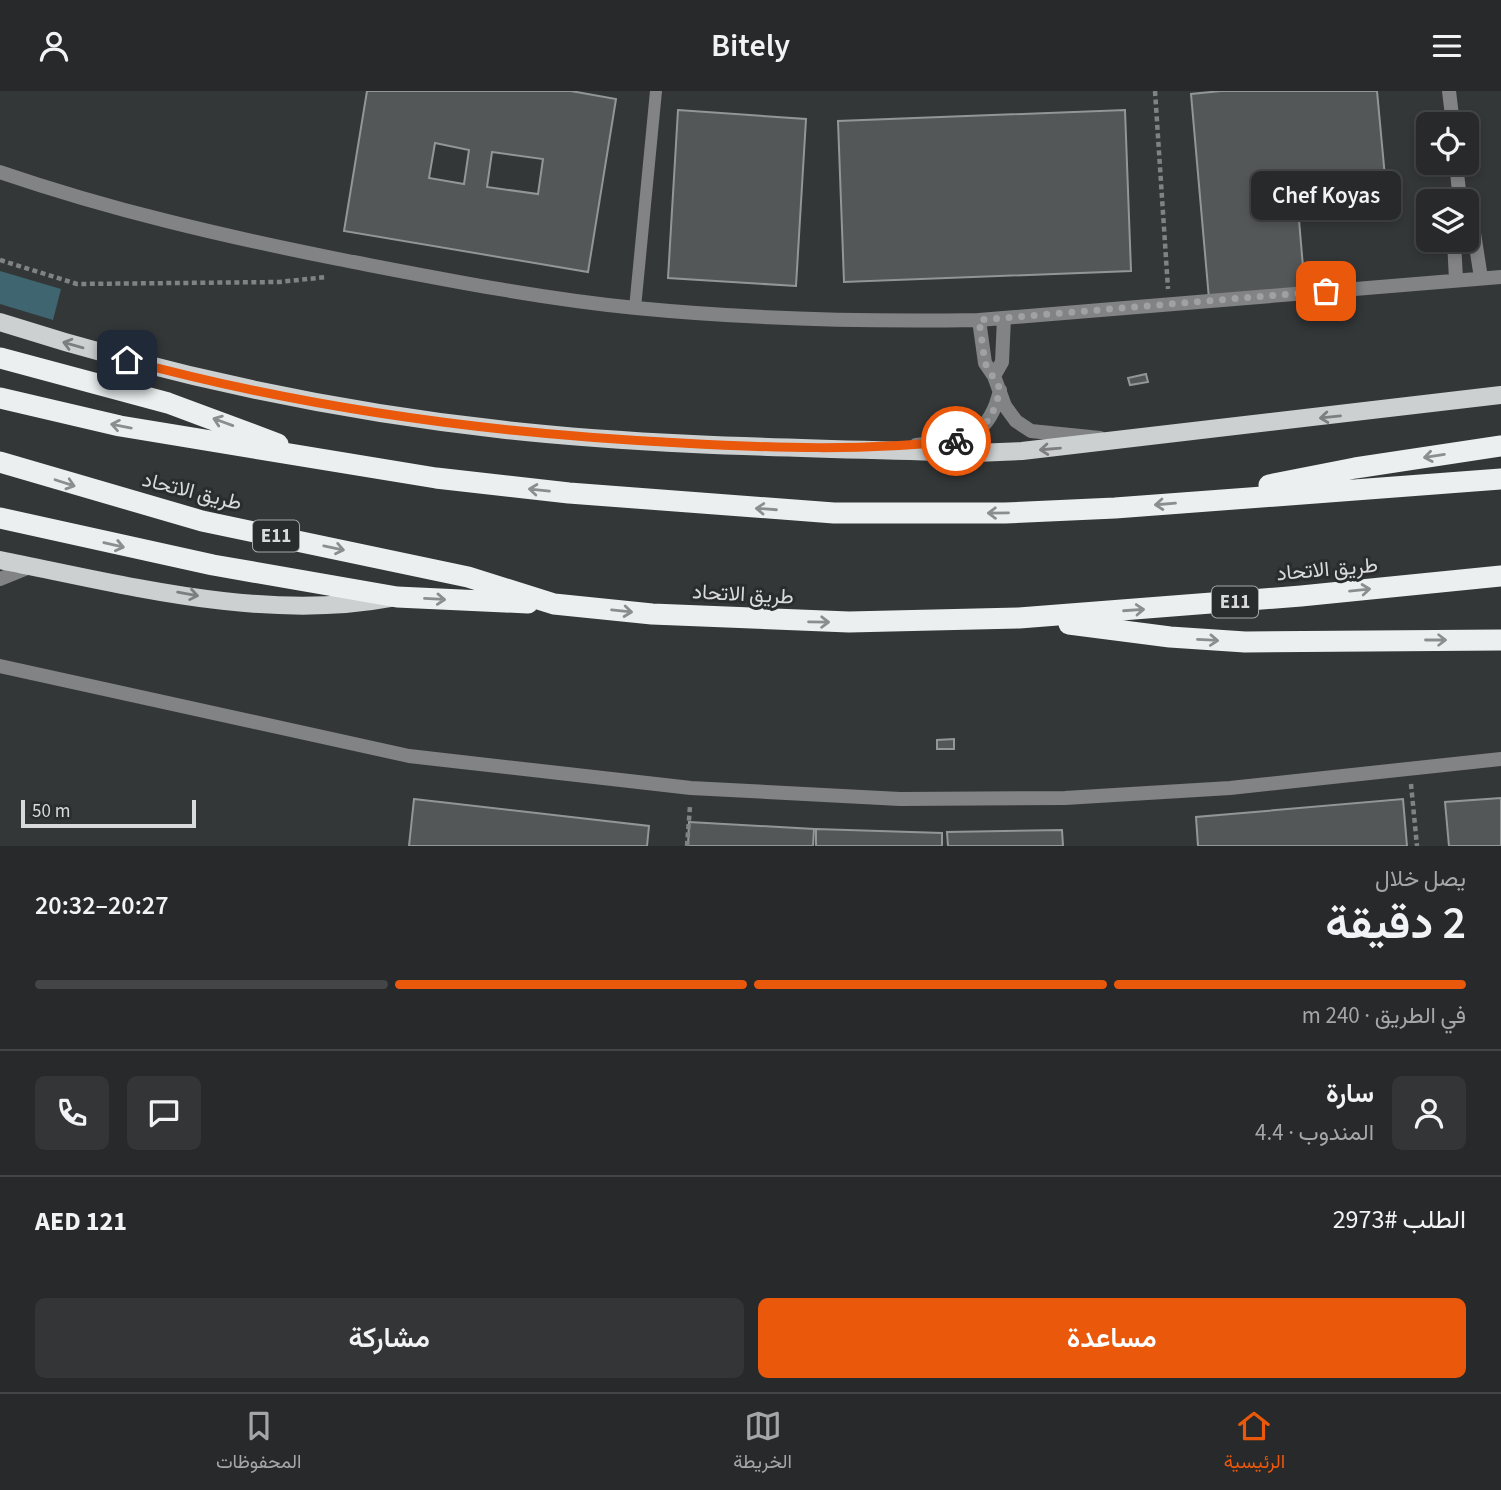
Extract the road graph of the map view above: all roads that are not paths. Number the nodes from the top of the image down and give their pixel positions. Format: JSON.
{"nodes":[{"id":1,"x":656,"y":91,"type":"edge"},
{"id":2,"x":1450,"y":91,"type":"edge"},
{"id":3,"x":1452,"y":112,"type":"edge"},
{"id":4,"x":0,"y":172,"type":"edge"},
{"id":5,"x":1455,"y":252,"type":"edge"},
{"id":6,"x":1477,"y":252,"type":"edge"},
{"id":7,"x":1501,"y":277,"type":"edge"},
{"id":8,"x":1481,"y":278,"type":"junction"},
{"id":9,"x":1456,"y":280,"type":"junction"},
{"id":10,"x":635,"y":308,"type":"junction"},
{"id":11,"x":1004,"y":318,"type":"junction"},
{"id":12,"x":979,"y":320,"type":"junction"},
{"id":13,"x":0,"y":322,"type":"edge"},
{"id":14,"x":0,"y":358,"type":"edge"},
{"id":15,"x":997,"y":382,"type":"junction"},
{"id":16,"x":1501,"y":395,"type":"edge"},
{"id":17,"x":0,"y":398,"type":"edge"},
{"id":18,"x":1118,"y":442,"type":"junction"},
{"id":19,"x":1501,"y":446,"type":"edge"},
{"id":20,"x":882,"y":448,"type":"junction"},
{"id":21,"x":309,"y":457,"type":"junction"},
{"id":22,"x":0,"y":462,"type":"edge"},
{"id":23,"x":1501,"y":479,"type":"edge"},
{"id":24,"x":1217,"y":499,"type":"junction"},
{"id":25,"x":0,"y":518,"type":"edge"},
{"id":26,"x":0,"y":560,"type":"edge"},
{"id":27,"x":32,"y":566,"type":"junction"},
{"id":28,"x":1501,"y":576,"type":"edge"},
{"id":29,"x":0,"y":579,"type":"edge"},
{"id":30,"x":397,"y":597,"type":"junction"},
{"id":31,"x":554,"y":604,"type":"junction"},
{"id":32,"x":1019,"y":618,"type":"junction"},
{"id":33,"x":1501,"y":640,"type":"edge"},
{"id":34,"x":4,"y":664,"type":"edge"},
{"id":35,"x":1501,"y":759,"type":"edge"}],
"edges":[{"from":1,"to":10,"type":"lane"},
{"from":2,"to":3,"type":"street"},
{"from":4,"to":10,"type":"street"},
{"from":5,"to":9,"type":"street"},
{"from":6,"to":8,"type":"street"},
{"from":7,"to":8,"type":"street"},
{"from":8,"to":9,"type":"street"},
{"from":9,"to":11,"type":"street"},
{"from":10,"to":12,"type":"street"},
{"from":11,"to":12,"type":"street"},
{"from":11,"to":15,"type":"street"},
{"from":12,"to":15,"type":"street"},
{"from":20,"to":13,"type":"main road","one_way":true},
{"from":21,"to":14,"type":"highway","one_way":true},
{"from":15,"to":18,"type":"street"},
{"from":15,"to":20,"type":"street"},
{"from":16,"to":18,"type":"main road","one_way":true},
{"from":21,"to":17,"type":"highway","one_way":true},
{"from":18,"to":20,"type":"main road","one_way":true},
{"from":19,"to":24,"type":"highway","one_way":true},
{"from":24,"to":21,"type":"highway","one_way":true},
{"from":22,"to":31,"type":"highway","name":"طريق الاتحاد","number":"E11","one_way":true},
{"from":23,"to":24,"type":"highway"},
{"from":25,"to":30,"type":"highway","one_way":true},
{"from":26,"to":27,"type":"main road"},
{"from":27,"to":29,"type":"street"},
{"from":27,"to":30,"type":"main road","one_way":true},
{"from":32,"to":28,"type":"highway","name":"طريق الاتحاد","number":"E11","one_way":true},
{"from":30,"to":31,"type":"highway","one_way":true},
{"from":31,"to":32,"type":"highway","name":"طريق الاتحاد","number":"E11","one_way":true},
{"from":32,"to":33,"type":"highway","one_way":true},
{"from":34,"to":35,"type":"street"}]}
